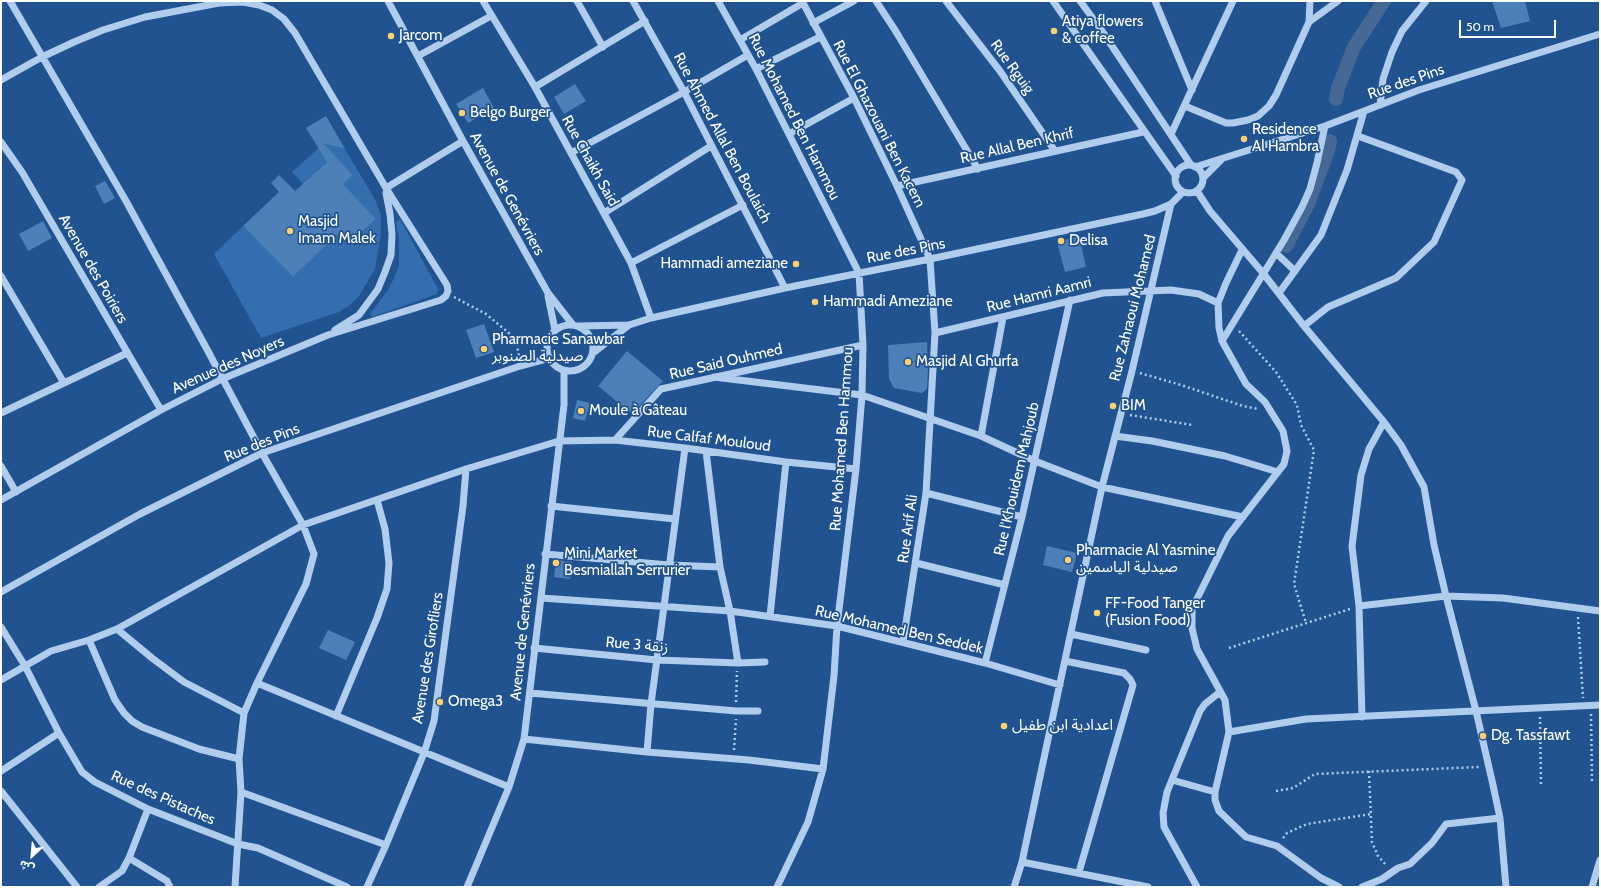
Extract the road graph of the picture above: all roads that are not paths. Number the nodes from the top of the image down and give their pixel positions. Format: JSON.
{"nodes":[{"id":1,"x":10,"y":1,"type":"edge"},
{"id":2,"x":388,"y":1,"type":"edge"},
{"id":3,"x":483,"y":1,"type":"edge"},
{"id":4,"x":577,"y":1,"type":"edge"},
{"id":5,"x":633,"y":1,"type":"edge"},
{"id":6,"x":718,"y":1,"type":"edge"},
{"id":7,"x":854,"y":1,"type":"edge"},
{"id":8,"x":876,"y":1,"type":"edge"},
{"id":9,"x":946,"y":1,"type":"edge"},
{"id":10,"x":1052,"y":1,"type":"edge"},
{"id":11,"x":1155,"y":1,"type":"edge"},
{"id":12,"x":1225,"y":1,"type":"edge"},
{"id":13,"x":1233,"y":1,"type":"edge"},
{"id":14,"x":1310,"y":1,"type":"edge"},
{"id":15,"x":1338,"y":1,"type":"edge"},
{"id":16,"x":1426,"y":1,"type":"edge"},
{"id":17,"x":219,"y":2,"type":"edge"},
{"id":18,"x":802,"y":2,"type":"edge"},
{"id":19,"x":1082,"y":2,"type":"edge"},
{"id":20,"x":1228,"y":10,"type":"junction"},
{"id":21,"x":492,"y":16,"type":"junction"},
{"id":22,"x":645,"y":21,"type":"junction"},
{"id":23,"x":1309,"y":22,"type":"junction"},
{"id":24,"x":813,"y":23,"type":"junction"},
{"id":25,"x":1600,"y":34,"type":"edge"},
{"id":26,"x":820,"y":37,"type":"junction"},
{"id":27,"x":740,"y":40,"type":"junction"},
{"id":28,"x":603,"y":46,"type":"junction"},
{"id":29,"x":748,"y":55,"type":"junction"},
{"id":30,"x":418,"y":56,"type":"junction"},
{"id":31,"x":42,"y":57,"type":"junction"},
{"id":32,"x":756,"y":69,"type":"junction"},
{"id":33,"x":1,"y":80,"type":"edge"},
{"id":34,"x":535,"y":87,"type":"junction"},
{"id":35,"x":1192,"y":90,"type":"junction"},
{"id":36,"x":684,"y":92,"type":"junction"},
{"id":37,"x":854,"y":98,"type":"junction"},
{"id":38,"x":1380,"y":105,"type":"junction"},
{"id":39,"x":1185,"y":106,"type":"junction"},
{"id":40,"x":1364,"y":111,"type":"junction"},
{"id":41,"x":1325,"y":126,"type":"junction"},
{"id":42,"x":1143,"y":132,"type":"junction"},
{"id":43,"x":789,"y":134,"type":"junction"},
{"id":44,"x":1171,"y":134,"type":"junction"},
{"id":45,"x":1358,"y":136,"type":"junction"},
{"id":46,"x":463,"y":141,"type":"junction"},
{"id":47,"x":711,"y":146,"type":"junction"},
{"id":48,"x":2,"y":148,"type":"edge"},
{"id":49,"x":1055,"y":151,"type":"junction"},
{"id":50,"x":571,"y":153,"type":"junction"},
{"id":51,"x":1223,"y":158,"type":"junction"},
{"id":52,"x":1193,"y":166,"type":"junction"},
{"id":53,"x":978,"y":169,"type":"junction"},
{"id":54,"x":1176,"y":176,"type":"junction"},
{"id":55,"x":1203,"y":178,"type":"junction"},
{"id":56,"x":897,"y":186,"type":"junction"},
{"id":57,"x":386,"y":188,"type":"junction"},
{"id":58,"x":1197,"y":191,"type":"junction"},
{"id":59,"x":1183,"y":192,"type":"junction"},
{"id":60,"x":1171,"y":204,"type":"junction"},
{"id":61,"x":743,"y":205,"type":"junction"},
{"id":62,"x":604,"y":214,"type":"junction"},
{"id":63,"x":1242,"y":250,"type":"junction"},
{"id":64,"x":1276,"y":253,"type":"junction"},
{"id":65,"x":930,"y":259,"type":"junction"},
{"id":66,"x":632,"y":263,"type":"junction"},
{"id":67,"x":1295,"y":271,"type":"junction"},
{"id":68,"x":859,"y":273,"type":"junction"},
{"id":69,"x":1263,"y":273,"type":"junction"},
{"id":70,"x":1,"y":276,"type":"edge"},
{"id":71,"x":785,"y":288,"type":"junction"},
{"id":72,"x":1149,"y":291,"type":"junction"},
{"id":73,"x":548,"y":293,"type":"junction"},
{"id":74,"x":1278,"y":293,"type":"junction"},
{"id":75,"x":1070,"y":300,"type":"junction"},
{"id":76,"x":1218,"y":303,"type":"junction"},
{"id":77,"x":651,"y":318,"type":"junction"},
{"id":78,"x":1003,"y":318,"type":"junction"},
{"id":79,"x":576,"y":325,"type":"junction"},
{"id":80,"x":629,"y":325,"type":"junction"},
{"id":81,"x":1304,"y":326,"type":"junction"},
{"id":82,"x":555,"y":330,"type":"junction"},
{"id":83,"x":935,"y":333,"type":"junction"},
{"id":84,"x":328,"y":335,"type":"junction"},
{"id":85,"x":1222,"y":341,"type":"junction"},
{"id":86,"x":863,"y":345,"type":"junction"},
{"id":87,"x":127,"y":353,"type":"junction"},
{"id":88,"x":593,"y":353,"type":"junction"},
{"id":89,"x":550,"y":358,"type":"junction"},
{"id":90,"x":564,"y":370,"type":"junction"},
{"id":91,"x":714,"y":377,"type":"junction"},
{"id":92,"x":222,"y":379,"type":"junction"},
{"id":93,"x":64,"y":383,"type":"junction"},
{"id":94,"x":862,"y":395,"type":"junction"},
{"id":95,"x":161,"y":410,"type":"junction"},
{"id":96,"x":1,"y":413,"type":"edge"},
{"id":97,"x":931,"y":419,"type":"junction"},
{"id":98,"x":1384,"y":422,"type":"junction"},
{"id":99,"x":981,"y":436,"type":"junction"},
{"id":100,"x":1114,"y":436,"type":"junction"},
{"id":101,"x":615,"y":440,"type":"junction"},
{"id":102,"x":559,"y":441,"type":"junction"},
{"id":103,"x":685,"y":448,"type":"junction"},
{"id":104,"x":706,"y":451,"type":"junction"},
{"id":105,"x":262,"y":453,"type":"junction"},
{"id":106,"x":1035,"y":461,"type":"junction"},
{"id":107,"x":786,"y":462,"type":"junction"},
{"id":108,"x":1,"y":466,"type":"edge"},
{"id":109,"x":856,"y":469,"type":"junction"},
{"id":110,"x":466,"y":470,"type":"junction"},
{"id":111,"x":1278,"y":472,"type":"junction"},
{"id":112,"x":1102,"y":487,"type":"junction"},
{"id":113,"x":16,"y":492,"type":"junction"},
{"id":114,"x":926,"y":493,"type":"junction"},
{"id":115,"x":1,"y":500,"type":"edge"},
{"id":116,"x":377,"y":500,"type":"junction"},
{"id":117,"x":551,"y":506,"type":"junction"},
{"id":118,"x":1022,"y":517,"type":"junction"},
{"id":119,"x":1243,"y":517,"type":"junction"},
{"id":120,"x":674,"y":519,"type":"junction"},
{"id":121,"x":303,"y":525,"type":"junction"},
{"id":122,"x":545,"y":554,"type":"junction"},
{"id":123,"x":916,"y":563,"type":"junction"},
{"id":124,"x":669,"y":565,"type":"junction"},
{"id":125,"x":720,"y":567,"type":"junction"},
{"id":126,"x":1005,"y":585,"type":"junction"},
{"id":127,"x":1,"y":592,"type":"edge"},
{"id":128,"x":1446,"y":596,"type":"junction"},
{"id":129,"x":541,"y":598,"type":"junction"},
{"id":130,"x":1358,"y":606,"type":"junction"},
{"id":131,"x":664,"y":607,"type":"junction"},
{"id":132,"x":730,"y":611,"type":"junction"},
{"id":133,"x":1600,"y":611,"type":"edge"},
{"id":134,"x":770,"y":616,"type":"junction"},
{"id":135,"x":837,"y":626,"type":"junction"},
{"id":136,"x":1,"y":627,"type":"edge"},
{"id":137,"x":117,"y":629,"type":"junction"},
{"id":138,"x":1071,"y":634,"type":"junction"},
{"id":139,"x":89,"y":640,"type":"junction"},
{"id":140,"x":903,"y":642,"type":"junction"},
{"id":141,"x":534,"y":648,"type":"junction"},
{"id":142,"x":1146,"y":650,"type":"dead end"},
{"id":143,"x":657,"y":660,"type":"junction"},
{"id":144,"x":1065,"y":661,"type":"junction"},
{"id":145,"x":765,"y":662,"type":"dead end"},
{"id":146,"x":738,"y":663,"type":"junction"},
{"id":147,"x":985,"y":663,"type":"junction"},
{"id":148,"x":25,"y":666,"type":"junction"},
{"id":149,"x":1,"y":680,"type":"edge"},
{"id":150,"x":257,"y":683,"type":"junction"},
{"id":151,"x":1060,"y":685,"type":"junction"},
{"id":152,"x":1220,"y":692,"type":"junction"},
{"id":153,"x":530,"y":693,"type":"junction"},
{"id":154,"x":652,"y":704,"type":"junction"},
{"id":155,"x":1600,"y":705,"type":"edge"},
{"id":156,"x":758,"y":711,"type":"dead end"},
{"id":157,"x":1476,"y":711,"type":"junction"},
{"id":158,"x":244,"y":713,"type":"junction"},
{"id":159,"x":336,"y":716,"type":"junction"},
{"id":160,"x":1362,"y":717,"type":"junction"},
{"id":161,"x":1229,"y":732,"type":"junction"},
{"id":162,"x":59,"y":733,"type":"junction"},
{"id":163,"x":524,"y":739,"type":"junction"},
{"id":164,"x":647,"y":752,"type":"junction"},
{"id":165,"x":424,"y":753,"type":"junction"},
{"id":166,"x":239,"y":759,"type":"junction"},
{"id":167,"x":823,"y":769,"type":"junction"},
{"id":168,"x":1,"y":771,"type":"edge"},
{"id":169,"x":1172,"y":780,"type":"junction"},
{"id":170,"x":509,"y":787,"type":"junction"},
{"id":171,"x":1,"y":791,"type":"edge"},
{"id":172,"x":241,"y":792,"type":"junction"},
{"id":173,"x":1215,"y":792,"type":"junction"},
{"id":174,"x":148,"y":809,"type":"junction"},
{"id":175,"x":1500,"y":818,"type":"junction"},
{"id":176,"x":238,"y":844,"type":"junction"},
{"id":177,"x":386,"y":845,"type":"junction"},
{"id":178,"x":129,"y":858,"type":"junction"},
{"id":179,"x":1600,"y":860,"type":"edge"},
{"id":180,"x":1022,"y":862,"type":"junction"},
{"id":181,"x":1079,"y":872,"type":"junction"},
{"id":182,"x":77,"y":887,"type":"edge"},
{"id":183,"x":99,"y":887,"type":"edge"},
{"id":184,"x":170,"y":887,"type":"edge"},
{"id":185,"x":235,"y":887,"type":"edge"},
{"id":186,"x":347,"y":887,"type":"edge"},
{"id":187,"x":367,"y":887,"type":"edge"},
{"id":188,"x":466,"y":887,"type":"edge"},
{"id":189,"x":777,"y":887,"type":"edge"},
{"id":190,"x":1014,"y":887,"type":"edge"},
{"id":191,"x":1148,"y":887,"type":"edge"},
{"id":192,"x":1197,"y":887,"type":"edge"},
{"id":193,"x":1339,"y":887,"type":"edge"},
{"id":194,"x":1362,"y":887,"type":"edge"},
{"id":195,"x":1506,"y":887,"type":"edge"},
{"id":196,"x":1592,"y":887,"type":"edge"}],
"edges":[{"from":1,"to":31,"type":"street"},
{"from":2,"to":30,"type":"street","name":"Avenue de Genévriers"},
{"from":3,"to":21,"type":"street","name":"Rue Chaikh Said"},
{"from":4,"to":28,"type":"street"},
{"from":5,"to":22,"type":"street","name":"Rue Ahmed Allal Ben Boulaich"},
{"from":6,"to":27,"type":"street","name":"Rue Mohamed Ben Hammou"},
{"from":7,"to":24,"type":"street"},
{"from":8,"to":53,"type":"street"},
{"from":9,"to":49,"type":"street","name":"Rue Rguig"},
{"from":10,"to":42,"type":"street"},
{"from":11,"to":35,"type":"street"},
{"from":12,"to":20,"type":"street"},
{"from":13,"to":20,"type":"street"},
{"from":14,"to":23,"type":"street"},
{"from":15,"to":23,"type":"street"},
{"from":16,"to":38,"type":"street"},
{"from":17,"to":31,"type":"street"},
{"from":17,"to":57,"type":"street"},
{"from":18,"to":24,"type":"street","name":"Rue El Ghazouani Ben Kacem"},
{"from":18,"to":27,"type":"street"},
{"from":19,"to":44,"type":"street"},
{"from":20,"to":35,"type":"street"},
{"from":21,"to":30,"type":"street"},
{"from":21,"to":34,"type":"street","name":"Rue Chaikh Said"},
{"from":22,"to":28,"type":"street"},
{"from":22,"to":36,"type":"street","name":"Rue Ahmed Allal Ben Boulaich"},
{"from":23,"to":39,"type":"street"},
{"from":24,"to":26,"type":"street","name":"Rue El Ghazouani Ben Kacem"},
{"from":25,"to":38,"type":"street","name":"Rue des Pins"},
{"from":26,"to":32,"type":"street"},
{"from":26,"to":37,"type":"street","name":"Rue El Ghazouani Ben Kacem"},
{"from":27,"to":29,"type":"street","name":"Rue Mohamed Ben Hammou"},
{"from":28,"to":34,"type":"street"},
{"from":29,"to":32,"type":"street","name":"Rue Mohamed Ben Hammou"},
{"from":29,"to":36,"type":"street"},
{"from":30,"to":46,"type":"street","name":"Avenue de Genévriers"},
{"from":31,"to":33,"type":"street"},
{"from":31,"to":92,"type":"street"},
{"from":32,"to":43,"type":"street","name":"Rue Mohamed Ben Hammou"},
{"from":34,"to":50,"type":"street","name":"Rue Chaikh Said"},
{"from":35,"to":39,"type":"street"},
{"from":36,"to":47,"type":"street","name":"Rue Ahmed Allal Ben Boulaich"},
{"from":36,"to":50,"type":"street"},
{"from":37,"to":43,"type":"street"},
{"from":37,"to":56,"type":"street","name":"Rue El Ghazouani Ben Kacem"},
{"from":38,"to":40,"type":"street","name":"Rue des Pins"},
{"from":39,"to":44,"type":"street"},
{"from":40,"to":41,"type":"street","name":"Rue des Pins"},
{"from":40,"to":45,"type":"street"},
{"from":41,"to":51,"type":"street","name":"Rue des Pins"},
{"from":41,"to":64,"type":"street"},
{"from":42,"to":49,"type":"street","name":"Rue Allal Ben Khrif"},
{"from":42,"to":54,"type":"street"},
{"from":43,"to":68,"type":"street","name":"Rue Mohamed Ben Hammou"},
{"from":44,"to":52,"type":"street"},
{"from":45,"to":67,"type":"street"},
{"from":45,"to":81,"type":"street"},
{"from":46,"to":57,"type":"street"},
{"from":46,"to":73,"type":"street","name":"Avenue de Genévriers"},
{"from":47,"to":61,"type":"street","name":"Rue Ahmed Allal Ben Boulaich"},
{"from":47,"to":62,"type":"street"},
{"from":48,"to":87,"type":"street","name":"Avenue des Poiriers"},
{"from":49,"to":53,"type":"street","name":"Rue Allal Ben Khrif"},
{"from":50,"to":62,"type":"street","name":"Rue Chaikh Said"},
{"from":51,"to":52,"type":"street","name":"Rue des Pins"},
{"from":51,"to":55,"type":"street","name":"Rue des Pins"},
{"from":52,"to":54,"type":"street"},
{"from":52,"to":55,"type":"street"},
{"from":53,"to":56,"type":"street","name":"Rue Allal Ben Khrif"},
{"from":54,"to":59,"type":"street"},
{"from":55,"to":58,"type":"street"},
{"from":56,"to":65,"type":"street","name":"Rue El Ghazouani Ben Kacem"},
{"from":57,"to":84,"type":"street"},
{"from":57,"to":84,"type":"street","name":"Avenue des Noyers"},
{"from":58,"to":59,"type":"street"},
{"from":58,"to":63,"type":"street"},
{"from":59,"to":60,"type":"street","name":"Rue des Pins"},
{"from":60,"to":65,"type":"street","name":"Rue des Pins"},
{"from":60,"to":72,"type":"street","name":"Rue Zahraoui Mohamed"},
{"from":61,"to":66,"type":"street"},
{"from":61,"to":71,"type":"street","name":"Rue Ahmed Allal Ben Boulaich"},
{"from":62,"to":66,"type":"street","name":"Rue Chaikh Said"},
{"from":63,"to":69,"type":"street"},
{"from":63,"to":76,"type":"street"},
{"from":64,"to":67,"type":"street"},
{"from":64,"to":69,"type":"street"},
{"from":65,"to":68,"type":"street","name":"Rue des Pins"},
{"from":65,"to":83,"type":"street","name":"Rue Arif Ali"},
{"from":66,"to":77,"type":"street","name":"Rue Chaikh Said"},
{"from":67,"to":74,"type":"street"},
{"from":68,"to":71,"type":"street","name":"Rue des Pins"},
{"from":68,"to":86,"type":"street","name":"Rue Mohamed Ben Hammou"},
{"from":69,"to":74,"type":"street"},
{"from":69,"to":85,"type":"street"},
{"from":70,"to":93,"type":"street"},
{"from":71,"to":77,"type":"street","name":"Rue des Pins"},
{"from":72,"to":75,"type":"street","name":"Rue Hamri Aamri"},
{"from":72,"to":76,"type":"street","name":"Rue Hamri Aamri"},
{"from":72,"to":100,"type":"street","name":"Rue Zahraoui Mohamed"},
{"from":73,"to":79,"type":"street","name":"Avenue de Genévriers"},
{"from":73,"to":82,"type":"street","name":"Avenue de Genévriers"},
{"from":74,"to":81,"type":"street"},
{"from":75,"to":78,"type":"street","name":"Rue Hamri Aamri"},
{"from":75,"to":106,"type":"street","name":"Rue l'Khouidem Mahjoub"},
{"from":76,"to":85,"type":"street"},
{"from":77,"to":80,"type":"street","name":"Rue des Pins"},
{"from":78,"to":83,"type":"street","name":"Rue Hamri Aamri"},
{"from":78,"to":99,"type":"street"},
{"from":79,"to":80,"type":"street","name":"Rue des Pins"},
{"from":79,"to":82,"type":"street"},
{"from":79,"to":88,"type":"street"},
{"from":80,"to":88,"type":"street","name":"Rue des Pins"},
{"from":81,"to":98,"type":"street"},
{"from":82,"to":89,"type":"street"},
{"from":83,"to":97,"type":"street","name":"Rue Arif Ali"},
{"from":84,"to":92,"type":"street","name":"Avenue des Noyers"},
{"from":85,"to":111,"type":"street"},
{"from":86,"to":91,"type":"street","name":"Rue Said Ouhmed"},
{"from":86,"to":94,"type":"street","name":"Rue Mohamed Ben Hammou"},
{"from":87,"to":93,"type":"street"},
{"from":87,"to":95,"type":"street","name":"Avenue des Poiriers"},
{"from":88,"to":90,"type":"street"},
{"from":89,"to":90,"type":"street"},
{"from":89,"to":105,"type":"street","name":"Rue des Pins"},
{"from":90,"to":102,"type":"street","name":"Avenue de Genévriers"},
{"from":91,"to":94,"type":"street"},
{"from":91,"to":101,"type":"street","name":"Rue Said Ouhmed"},
{"from":92,"to":95,"type":"street","name":"Avenue des Noyers"},
{"from":92,"to":105,"type":"street"},
{"from":93,"to":96,"type":"street"},
{"from":94,"to":97,"type":"street"},
{"from":94,"to":109,"type":"street","name":"Rue Mohamed Ben Hammou"},
{"from":95,"to":113,"type":"street","name":"Avenue des Noyers"},
{"from":97,"to":99,"type":"street"},
{"from":97,"to":114,"type":"street","name":"Rue Arif Ali"},
{"from":98,"to":128,"type":"street"},
{"from":98,"to":130,"type":"street"},
{"from":99,"to":106,"type":"street"},
{"from":100,"to":111,"type":"street"},
{"from":100,"to":112,"type":"street","name":"Rue Zahraoui Mohamed"},
{"from":101,"to":102,"type":"street","name":"Rue Calfaf Mouloud"},
{"from":101,"to":103,"type":"street","name":"Rue Calfaf Mouloud"},
{"from":102,"to":110,"type":"street","name":"Rue Calfaf Mouloud"},
{"from":102,"to":117,"type":"street","name":"Avenue de Genévriers"},
{"from":103,"to":104,"type":"street","name":"Rue Calfaf Mouloud"},
{"from":103,"to":120,"type":"street"},
{"from":104,"to":107,"type":"street","name":"Rue Calfaf Mouloud"},
{"from":104,"to":125,"type":"street"},
{"from":105,"to":121,"type":"street"},
{"from":105,"to":127,"type":"street","name":"Rue des Pins"},
{"from":106,"to":112,"type":"street"},
{"from":106,"to":118,"type":"street","name":"Rue l'Khouidem Mahjoub"},
{"from":107,"to":109,"type":"street","name":"Rue Calfaf Mouloud"},
{"from":107,"to":134,"type":"street"},
{"from":108,"to":113,"type":"street"},
{"from":109,"to":135,"type":"street","name":"Rue Mohamed Ben Hammou"},
{"from":110,"to":116,"type":"street","name":"Rue Calfaf Mouloud"},
{"from":110,"to":165,"type":"street","name":"Avenue des Girofliers"},
{"from":111,"to":119,"type":"street"},
{"from":112,"to":119,"type":"street"},
{"from":112,"to":138,"type":"street","name":"Rue Zahraoui Mohamed"},
{"from":113,"to":115,"type":"street","name":"Avenue des Noyers"},
{"from":114,"to":118,"type":"street"},
{"from":114,"to":123,"type":"street","name":"Rue Arif Ali"},
{"from":116,"to":121,"type":"street","name":"Rue Calfaf Mouloud"},
{"from":116,"to":159,"type":"street"},
{"from":117,"to":120,"type":"street"},
{"from":117,"to":122,"type":"street","name":"Avenue de Genévriers"},
{"from":118,"to":126,"type":"street","name":"Rue l'Khouidem Mahjoub"},
{"from":119,"to":152,"type":"street"},
{"from":120,"to":124,"type":"street"},
{"from":121,"to":137,"type":"street","name":"Rue Calfaf Mouloud"},
{"from":121,"to":150,"type":"street"},
{"from":122,"to":124,"type":"street"},
{"from":122,"to":129,"type":"street","name":"Avenue de Genévriers"},
{"from":123,"to":126,"type":"street"},
{"from":123,"to":140,"type":"street","name":"Rue Arif Ali"},
{"from":124,"to":125,"type":"street"},
{"from":124,"to":131,"type":"street"},
{"from":125,"to":132,"type":"street"},
{"from":126,"to":147,"type":"street","name":"Rue l'Khouidem Mahjoub"},
{"from":128,"to":130,"type":"street"},
{"from":128,"to":133,"type":"street"},
{"from":128,"to":157,"type":"street"},
{"from":129,"to":131,"type":"street","name":"Rue Mohamed Ben Seddek"},
{"from":129,"to":141,"type":"street","name":"Avenue de Genévriers"},
{"from":130,"to":160,"type":"street"},
{"from":131,"to":132,"type":"street","name":"Rue Mohamed Ben Seddek"},
{"from":131,"to":143,"type":"street"},
{"from":132,"to":134,"type":"street","name":"Rue Mohamed Ben Seddek"},
{"from":132,"to":146,"type":"street"},
{"from":134,"to":135,"type":"street","name":"Rue Mohamed Ben Seddek"},
{"from":135,"to":140,"type":"street","name":"Rue Mohamed Ben Seddek"},
{"from":135,"to":167,"type":"street","name":"Rue Mohamed Ben Hammou"},
{"from":136,"to":148,"type":"street","name":"Rue des Pistaches"},
{"from":137,"to":139,"type":"street","name":"Rue Calfaf Mouloud"},
{"from":137,"to":158,"type":"street"},
{"from":138,"to":142,"type":"street"},
{"from":138,"to":144,"type":"street","name":"Rue Zahraoui Mohamed"},
{"from":139,"to":148,"type":"street","name":"Rue Calfaf Mouloud"},
{"from":139,"to":166,"type":"street"},
{"from":140,"to":147,"type":"street","name":"Rue Mohamed Ben Seddek"},
{"from":141,"to":143,"type":"street","name":"Rue 3 زنقة"},
{"from":141,"to":153,"type":"street","name":"Avenue de Genévriers"},
{"from":143,"to":146,"type":"street","name":"Rue 3 زنقة"},
{"from":143,"to":154,"type":"street"},
{"from":144,"to":151,"type":"street","name":"Rue Zahraoui Mohamed"},
{"from":144,"to":181,"type":"street"},
{"from":145,"to":146,"type":"street","name":"Rue 3 زنقة"},
{"from":147,"to":151,"type":"street","name":"Rue Mohamed Ben Seddek"},
{"from":148,"to":149,"type":"street","name":"Rue Calfaf Mouloud"},
{"from":148,"to":162,"type":"street","name":"Rue des Pistaches"},
{"from":150,"to":158,"type":"street"},
{"from":150,"to":159,"type":"street"},
{"from":151,"to":180,"type":"street","name":"Rue Zahraoui Mohamed"},
{"from":152,"to":161,"type":"street"},
{"from":152,"to":169,"type":"street"},
{"from":153,"to":154,"type":"street"},
{"from":153,"to":163,"type":"street","name":"Avenue de Genévriers"},
{"from":154,"to":156,"type":"street"},
{"from":154,"to":164,"type":"street"},
{"from":155,"to":157,"type":"street"},
{"from":157,"to":160,"type":"street"},
{"from":157,"to":175,"type":"street"},
{"from":158,"to":166,"type":"street"},
{"from":159,"to":165,"type":"street"},
{"from":160,"to":161,"type":"street"},
{"from":161,"to":173,"type":"street"},
{"from":162,"to":168,"type":"street"},
{"from":162,"to":174,"type":"street","name":"Rue des Pistaches"},
{"from":163,"to":164,"type":"street"},
{"from":163,"to":170,"type":"street","name":"Avenue de Genévriers"},
{"from":164,"to":167,"type":"street"},
{"from":165,"to":170,"type":"street"},
{"from":165,"to":177,"type":"street","name":"Avenue des Girofliers"},
{"from":166,"to":172,"type":"street"},
{"from":167,"to":189,"type":"street","name":"Rue Mohamed Ben Hammou"},
{"from":169,"to":173,"type":"street"},
{"from":169,"to":192,"type":"street"},
{"from":170,"to":188,"type":"street","name":"Avenue de Genévriers"},
{"from":171,"to":182,"type":"street"},
{"from":172,"to":176,"type":"street"},
{"from":172,"to":177,"type":"street"},
{"from":173,"to":193,"type":"street"},
{"from":174,"to":176,"type":"street","name":"Rue des Pistaches"},
{"from":174,"to":178,"type":"street"},
{"from":175,"to":194,"type":"street"},
{"from":175,"to":195,"type":"street"},
{"from":176,"to":185,"type":"street"},
{"from":176,"to":186,"type":"street","name":"Rue des Pistaches"},
{"from":177,"to":187,"type":"street","name":"Avenue des Girofliers"},
{"from":178,"to":183,"type":"street"},
{"from":178,"to":184,"type":"street"},
{"from":179,"to":196,"type":"street"},
{"from":180,"to":181,"type":"street"},
{"from":180,"to":190,"type":"street","name":"Rue Zahraoui Mohamed"},
{"from":181,"to":191,"type":"street"}]}
